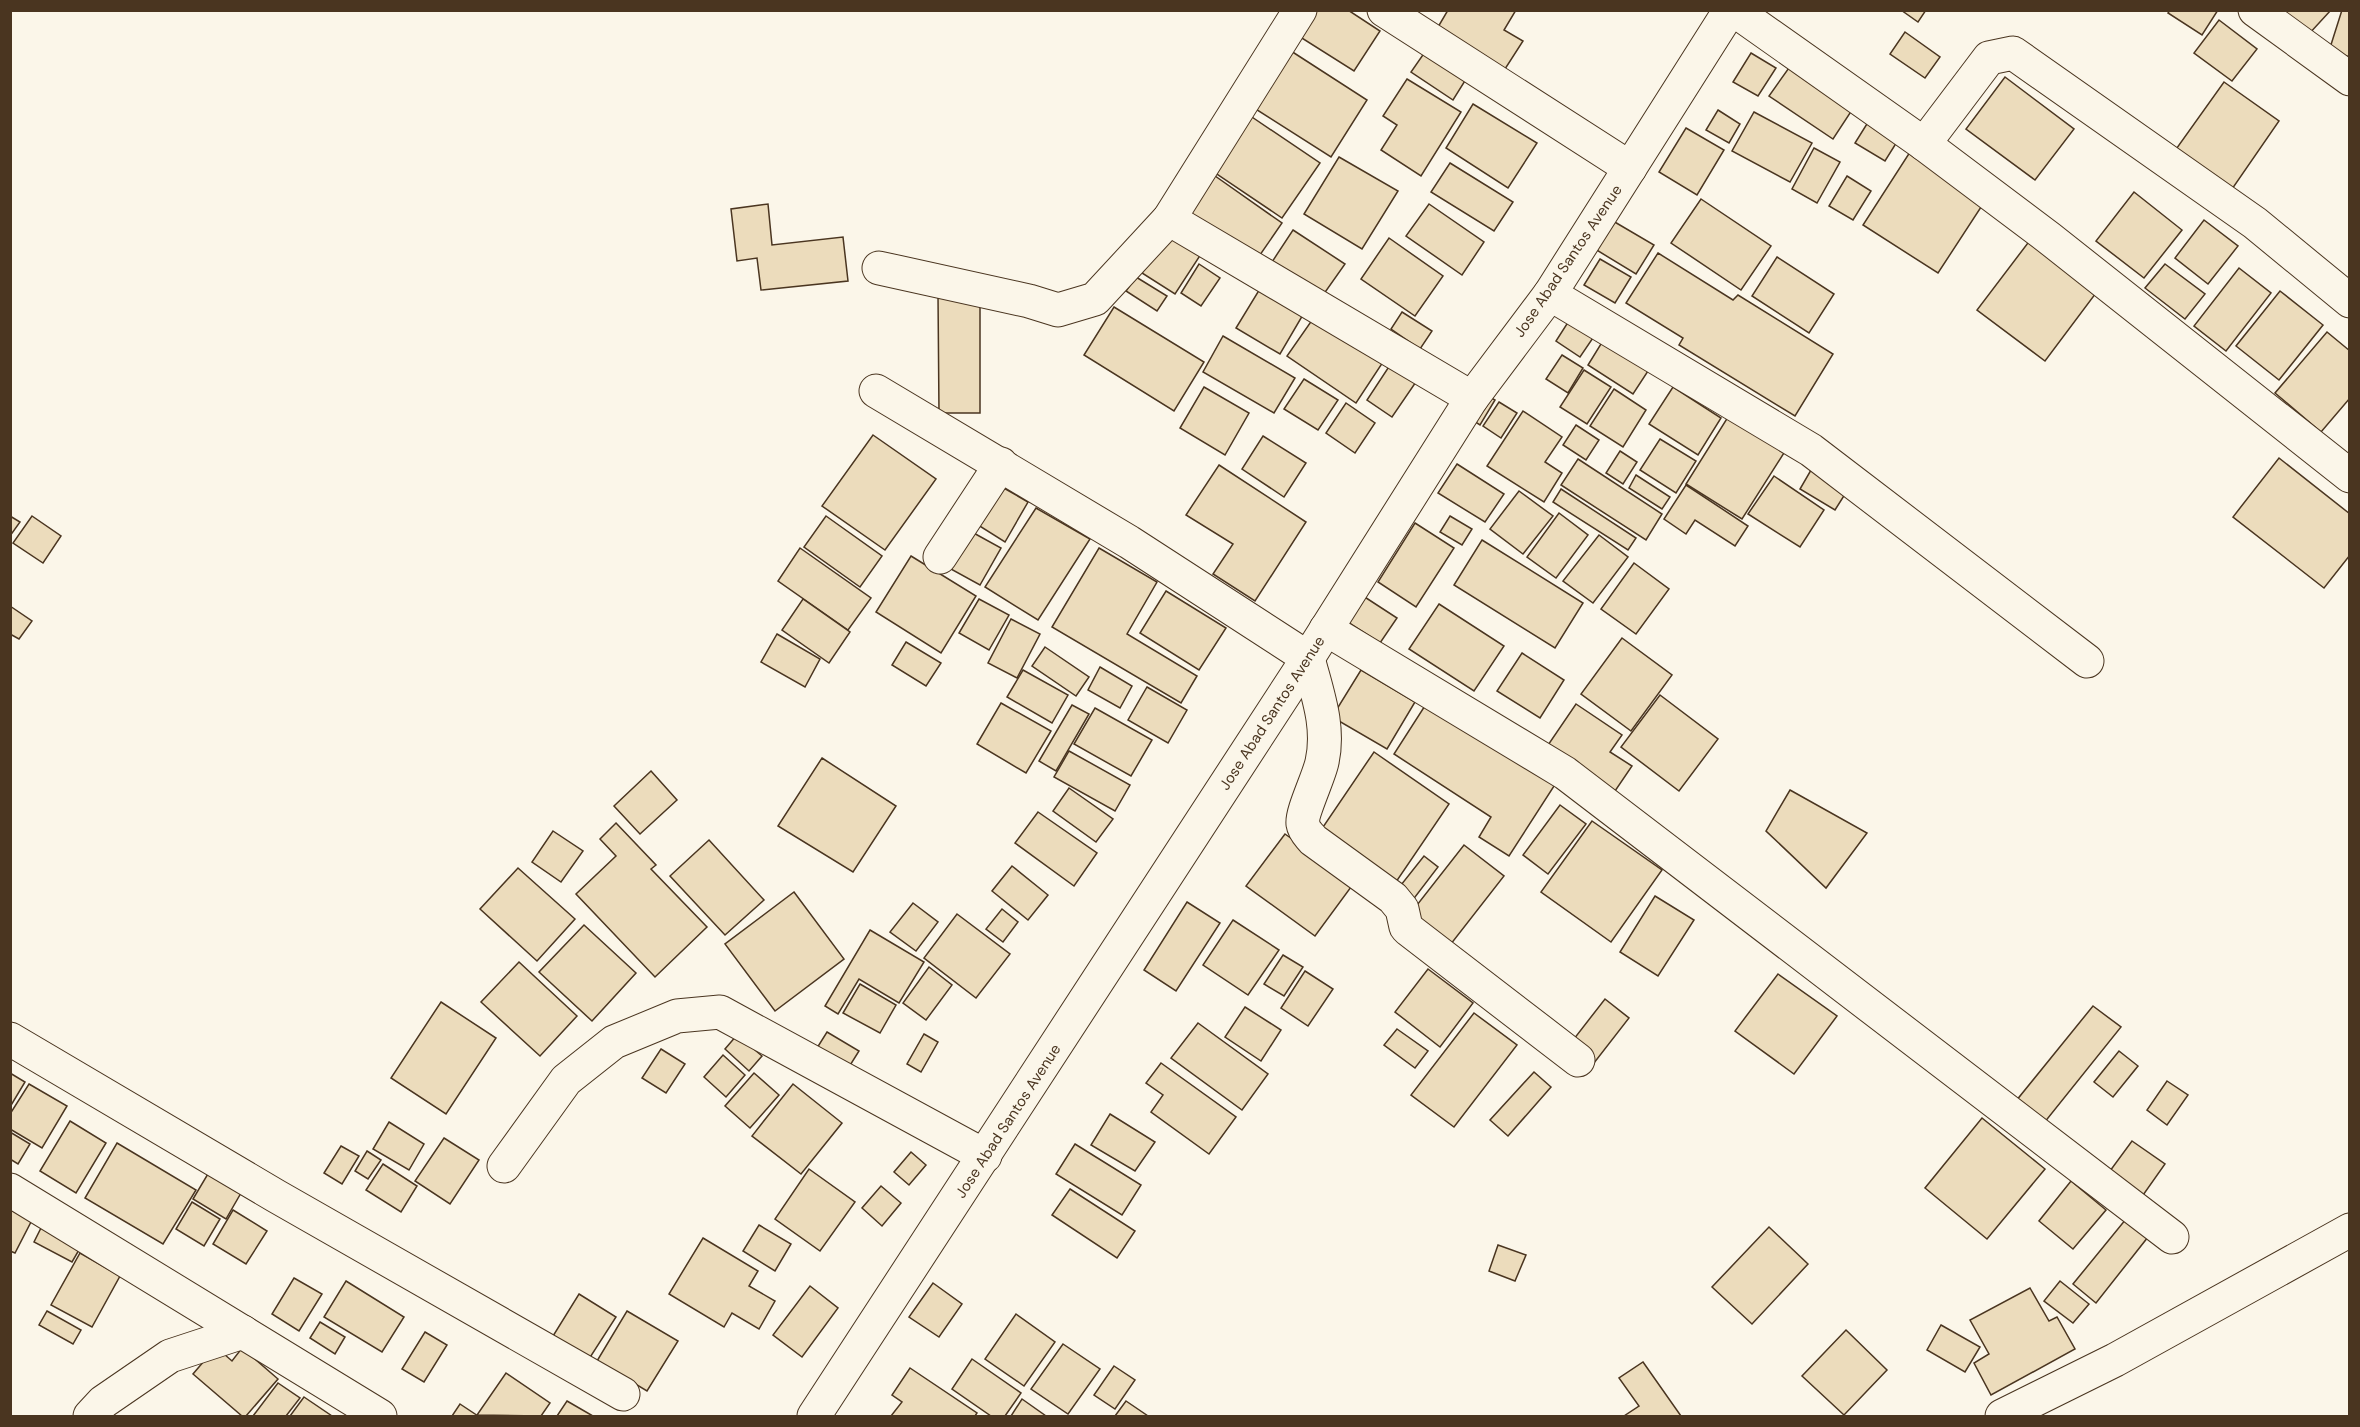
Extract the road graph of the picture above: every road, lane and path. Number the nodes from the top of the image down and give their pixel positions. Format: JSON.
{"nodes":[{"id":1,"x":1300,"y":10,"type":"edge"},
{"id":2,"x":1384,"y":10,"type":"edge"},
{"id":3,"x":1732,"y":10,"type":"edge"},
{"id":4,"x":2255,"y":10,"type":"edge"},
{"id":5,"x":2349,"y":79,"type":"edge"},
{"id":6,"x":1924,"y":144,"type":"junction"},
{"id":7,"x":1630,"y":168,"type":"junction"},
{"id":8,"x":1169,"y":219,"type":"junction"},
{"id":9,"x":879,"y":268,"type":"dead end"},
{"id":10,"x":1550,"y":294,"type":"junction"},
{"id":11,"x":2349,"y":301,"type":"edge"},
{"id":12,"x":876,"y":391,"type":"dead end"},
{"id":13,"x":1472,"y":398,"type":"junction"},
{"id":14,"x":1001,"y":464,"type":"junction"},
{"id":15,"x":2349,"y":476,"type":"edge"},
{"id":16,"x":940,"y":557,"type":"dead end"},
{"id":17,"x":1326,"y":629,"type":"junction"},
{"id":18,"x":1308,"y":658,"type":"junction"},
{"id":19,"x":2087,"y":662,"type":"dead end"},
{"id":20,"x":10,"y":1038,"type":"edge"},
{"id":21,"x":1578,"y":1060,"type":"dead end"},
{"id":22,"x":985,"y":1156,"type":"junction"},
{"id":23,"x":504,"y":1166,"type":"dead end"},
{"id":24,"x":10,"y":1190,"type":"edge"},
{"id":25,"x":2349,"y":1230,"type":"edge"},
{"id":26,"x":2172,"y":1237,"type":"dead end"},
{"id":27,"x":243,"y":1332,"type":"junction"},
{"id":28,"x":623,"y":1394,"type":"dead end"},
{"id":29,"x":90,"y":1416,"type":"edge"},
{"id":30,"x":380,"y":1416,"type":"edge"},
{"id":31,"x":814,"y":1416,"type":"edge"},
{"id":32,"x":2002,"y":1416,"type":"edge"}],
"edges":[{"from":1,"to":8,"type":"main road"},
{"from":2,"to":7,"type":"main road"},
{"from":3,"to":6,"type":"main road"},
{"from":3,"to":7,"type":"main road","name":"Jose Abad Santos Avenue"},
{"from":4,"to":5,"type":"main road"},
{"from":6,"to":11,"type":"main road"},
{"from":6,"to":15,"type":"main road"},
{"from":7,"to":10,"type":"main road","name":"Jose Abad Santos Avenue"},
{"from":8,"to":9,"type":"main road"},
{"from":8,"to":13,"type":"main road"},
{"from":10,"to":13,"type":"main road","name":"Jose Abad Santos Avenue"},
{"from":10,"to":19,"type":"main road"},
{"from":12,"to":14,"type":"main road"},
{"from":13,"to":17,"type":"main road","name":"Jose Abad Santos Avenue"},
{"from":14,"to":16,"type":"main road"},
{"from":14,"to":18,"type":"main road"},
{"from":17,"to":18,"type":"main road","name":"Jose Abad Santos Avenue"},
{"from":17,"to":26,"type":"main road"},
{"from":18,"to":21,"type":"main road"},
{"from":18,"to":22,"type":"main road","name":"Jose Abad Santos Avenue"},
{"from":20,"to":28,"type":"main road"},
{"from":22,"to":23,"type":"main road"},
{"from":22,"to":31,"type":"main road","name":"Jose Abad Santos Avenue"},
{"from":24,"to":27,"type":"main road"},
{"from":25,"to":32,"type":"main road"},
{"from":27,"to":29,"type":"main road"},
{"from":27,"to":30,"type":"main road"}]}
